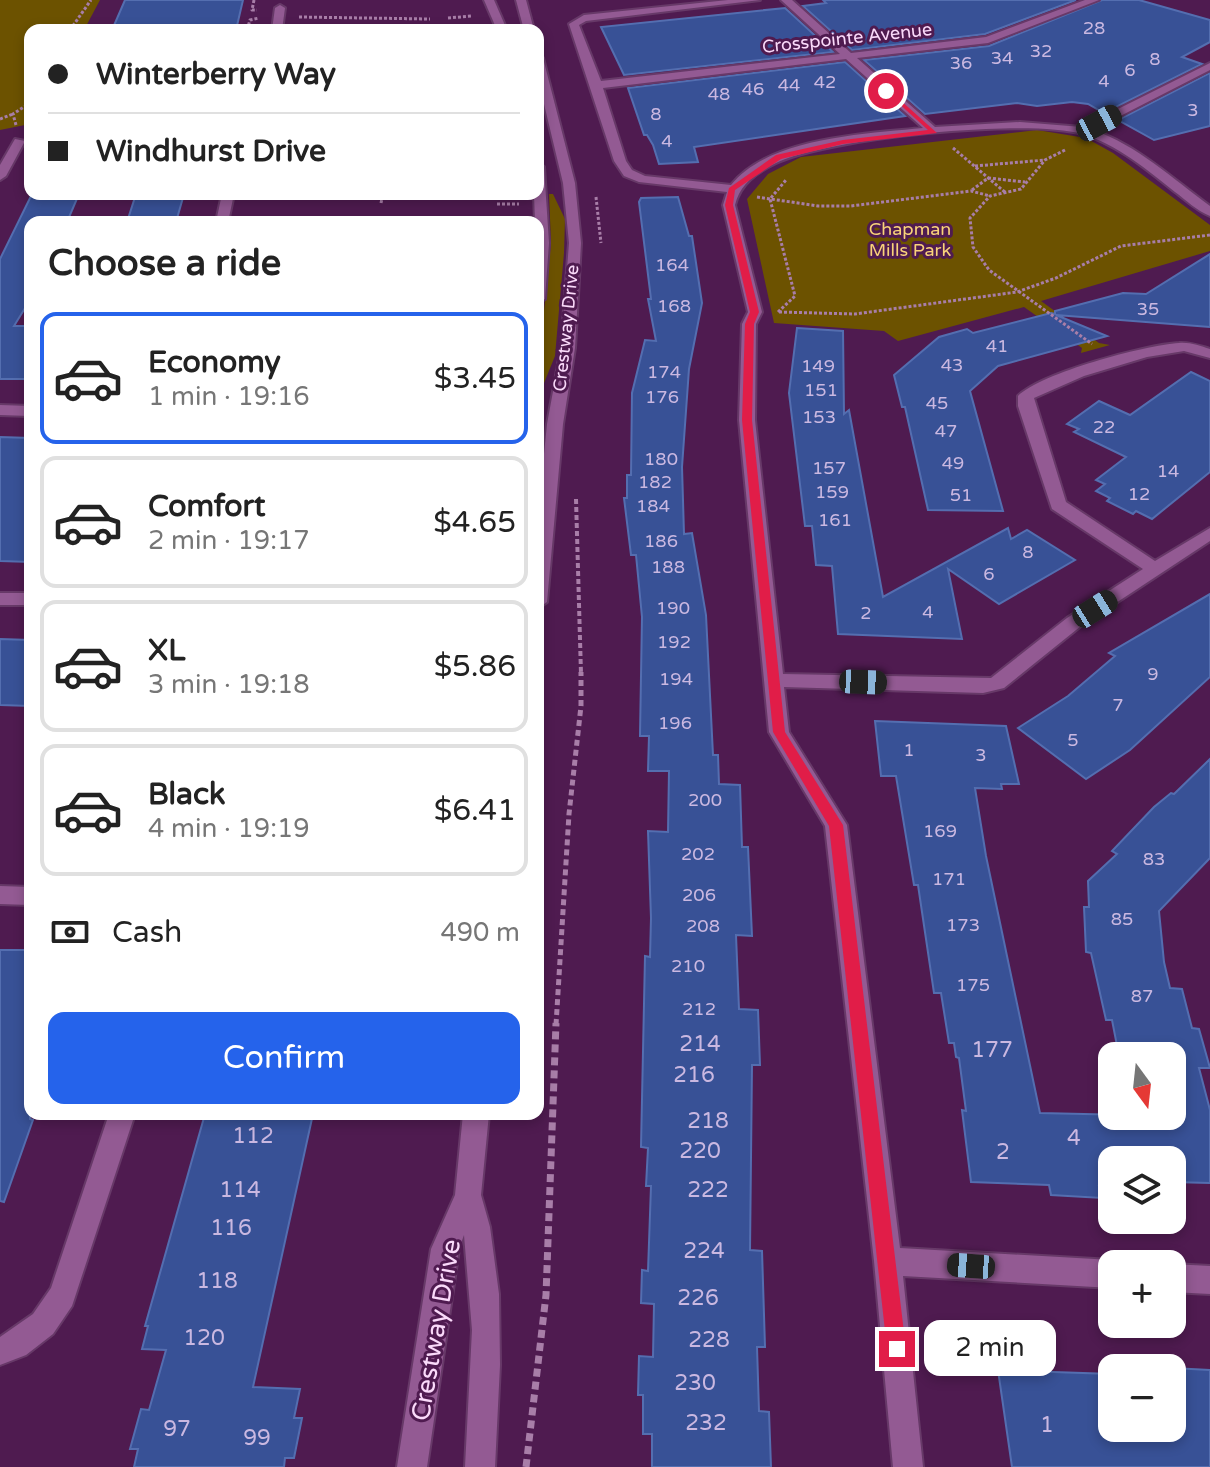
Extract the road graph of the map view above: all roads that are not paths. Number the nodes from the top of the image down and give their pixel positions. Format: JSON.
{"nodes":[{"id":1,"x":489,"y":0,"type":"edge"},
{"id":2,"x":521,"y":0,"type":"edge"},
{"id":3,"x":628,"y":0,"type":"edge"},
{"id":4,"x":755,"y":0,"type":"edge"},
{"id":5,"x":786,"y":0,"type":"edge"},
{"id":6,"x":1094,"y":0,"type":"edge"},
{"id":7,"x":280,"y":8,"type":"dead end"},
{"id":8,"x":634,"y":12,"type":"junction"},
{"id":9,"x":278,"y":24,"type":"edge"},
{"id":10,"x":499,"y":24,"type":"edge"},
{"id":11,"x":527,"y":24,"type":"edge"},
{"id":12,"x":848,"y":56,"type":"junction"},
{"id":13,"x":1210,"y":66,"type":"edge"},
{"id":14,"x":597,"y":85,"type":"junction"},
{"id":15,"x":544,"y":89,"type":"edge"},
{"id":16,"x":1084,"y":130,"type":"junction"},
{"id":17,"x":934,"y":132,"type":"junction"},
{"id":18,"x":24,"y":141,"type":"edge"},
{"id":19,"x":0,"y":142,"type":"edge"},
{"id":20,"x":24,"y":142,"type":"edge"},
{"id":21,"x":0,"y":176,"type":"edge"},
{"id":22,"x":731,"y":192,"type":"junction"},
{"id":23,"x":1210,"y":212,"type":"edge"},
{"id":24,"x":1210,"y":354,"type":"edge"},
{"id":25,"x":0,"y":410,"type":"edge"},
{"id":26,"x":24,"y":411,"type":"edge"},
{"id":27,"x":546,"y":424,"type":"edge"},
{"id":28,"x":544,"y":468,"type":"edge"},
{"id":29,"x":1210,"y":533,"type":"edge"},
{"id":30,"x":1157,"y":570,"type":"junction"},
{"id":31,"x":0,"y":599,"type":"edge"},
{"id":32,"x":24,"y":599,"type":"edge"},
{"id":33,"x":775,"y":680,"type":"junction"},
{"id":34,"x":0,"y":895,"type":"edge"},
{"id":35,"x":24,"y":896,"type":"edge"},
{"id":36,"x":120,"y":1120,"type":"edge"},
{"id":37,"x":475,"y":1120,"type":"edge"},
{"id":38,"x":468,"y":1195,"type":"junction"},
{"id":39,"x":888,"y":1261,"type":"junction"},
{"id":40,"x":1098,"y":1273,"type":"edge"},
{"id":41,"x":1186,"y":1279,"type":"edge"},
{"id":42,"x":1210,"y":1280,"type":"edge"},
{"id":43,"x":0,"y":1351,"type":"edge"},
{"id":44,"x":412,"y":1467,"type":"edge"},
{"id":45,"x":480,"y":1467,"type":"edge"},
{"id":46,"x":908,"y":1467,"type":"edge"}],
"edges":[{"from":1,"to":10,"type":"street"},
{"from":2,"to":11,"type":"street"},
{"from":3,"to":8,"type":"street"},
{"from":4,"to":8,"type":"street"},
{"from":5,"to":12,"type":"street"},
{"from":6,"to":12,"type":"street","name":"Crosspointe Avenue"},
{"from":7,"to":9,"type":"street"},
{"from":8,"to":14,"type":"street"},
{"from":12,"to":14,"type":"street","name":"Crosspointe Avenue"},
{"from":12,"to":17,"type":"street"},
{"from":13,"to":16,"type":"street"},
{"from":14,"to":22,"type":"street"},
{"from":15,"to":27,"type":"street","name":"Crestway Drive"},
{"from":16,"to":17,"type":"street"},
{"from":16,"to":23,"type":"street"},
{"from":17,"to":22,"type":"street"},
{"from":18,"to":19,"type":"street"},
{"from":20,"to":21,"type":"street"},
{"from":22,"to":33,"type":"street"},
{"from":24,"to":30,"type":"street"},
{"from":25,"to":26,"type":"street"},
{"from":27,"to":28,"type":"street","name":"Crestway Drive"},
{"from":29,"to":30,"type":"street"},
{"from":30,"to":33,"type":"street"},
{"from":31,"to":32,"type":"street"},
{"from":33,"to":39,"type":"street"},
{"from":34,"to":35,"type":"street"},
{"from":36,"to":43,"type":"street"},
{"from":37,"to":38,"type":"street","name":"Crestway Drive"},
{"from":38,"to":44,"type":"street","name":"Crestway Drive"},
{"from":38,"to":45,"type":"street","name":"Crestway Drive"},
{"from":39,"to":40,"type":"street"},
{"from":39,"to":46,"type":"street"},
{"from":41,"to":42,"type":"street"}]}
